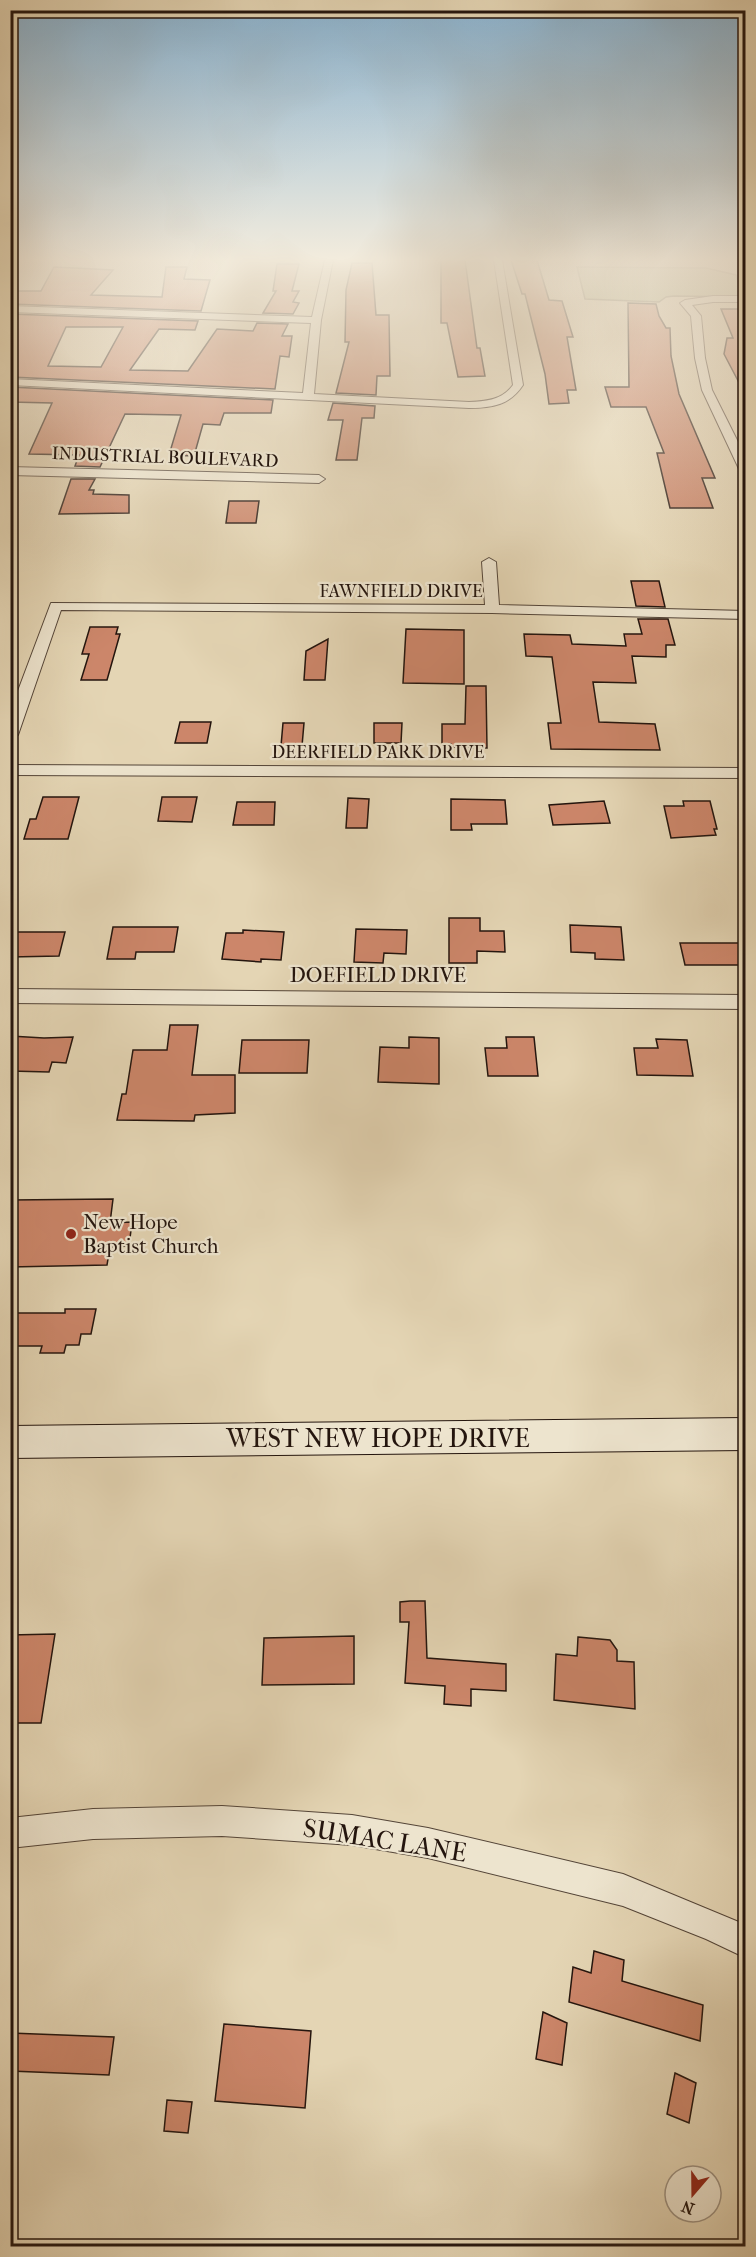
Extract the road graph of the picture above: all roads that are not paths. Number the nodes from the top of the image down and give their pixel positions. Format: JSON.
{"nodes":[{"id":1,"x":311,"y":365,"type":"edge"},
{"id":2,"x":515,"y":365,"type":"edge"},
{"id":3,"x":702,"y":365,"type":"edge"},
{"id":4,"x":10,"y":382,"type":"edge"},
{"id":5,"x":308,"y":395,"type":"junction"},
{"id":6,"x":10,"y":471,"type":"edge"},
{"id":7,"x":746,"y":471,"type":"edge"},
{"id":8,"x":319,"y":479,"type":"dead end"},
{"id":9,"x":489,"y":562,"type":"dead end"},
{"id":10,"x":492,"y":609,"type":"junction"},
{"id":11,"x":746,"y":615,"type":"edge"},
{"id":12,"x":10,"y":735,"type":"edge"},
{"id":13,"x":10,"y":770,"type":"edge"},
{"id":14,"x":746,"y":773,"type":"edge"},
{"id":15,"x":10,"y":996,"type":"edge"},
{"id":16,"x":746,"y":1002,"type":"edge"},
{"id":17,"x":746,"y":1434,"type":"edge"},
{"id":18,"x":10,"y":1442,"type":"edge"},
{"id":19,"x":10,"y":1833,"type":"edge"},
{"id":20,"x":746,"y":1942,"type":"edge"}],
"edges":[{"from":1,"to":5,"type":"street"},
{"from":2,"to":5,"type":"street"},
{"from":3,"to":7,"type":"street"},
{"from":4,"to":5,"type":"street"},
{"from":6,"to":8,"type":"street","name":"INDUSTRIAL BOULEVARD"},
{"from":9,"to":10,"type":"street"},
{"from":10,"to":11,"type":"street","name":"FAWNFIELD DRIVE"},
{"from":10,"to":12,"type":"street","name":"FAWNFIELD DRIVE"},
{"from":13,"to":14,"type":"street","name":"DEERFIELD PARK DRIVE"},
{"from":15,"to":16,"type":"street","name":"DOEFIELD DRIVE"},
{"from":17,"to":18,"type":"main road","name":"WEST NEW HOPE DRIVE"},
{"from":19,"to":20,"type":"street","name":"SUMAC LANE"}]}
